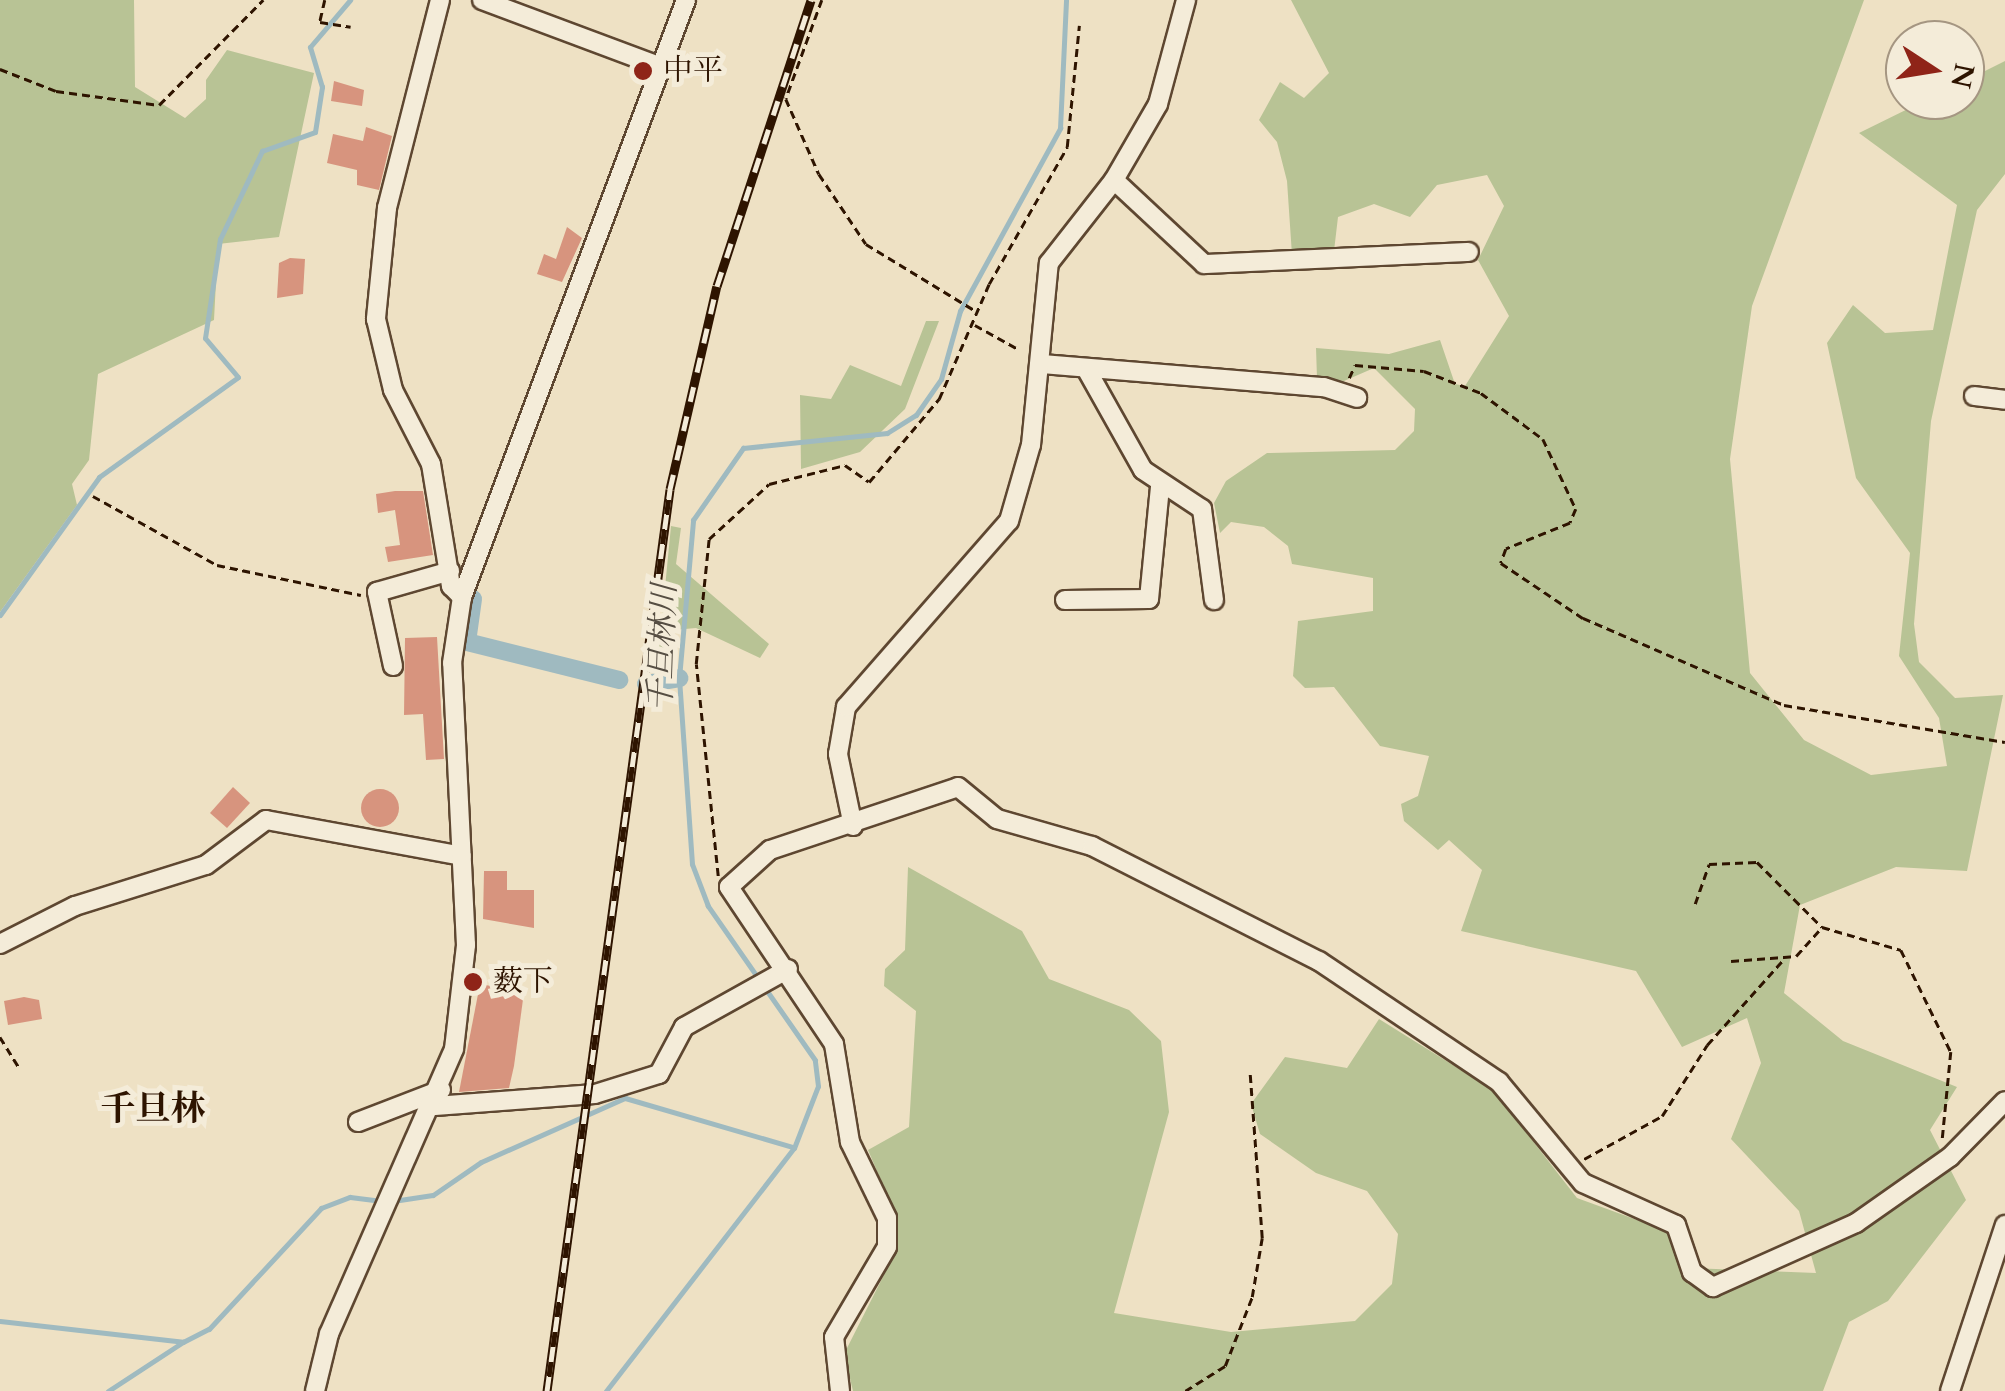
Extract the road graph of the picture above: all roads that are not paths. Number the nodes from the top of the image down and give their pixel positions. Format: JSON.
{"nodes":[{"id":1,"x":440,"y":0,"type":"edge"},
{"id":2,"x":482,"y":0,"type":"edge"},
{"id":3,"x":686,"y":0,"type":"edge"},
{"id":4,"x":1186,"y":0,"type":"edge"},
{"id":5,"x":661,"y":67,"type":"junction"},
{"id":6,"x":1114,"y":180,"type":"junction"},
{"id":7,"x":1469,"y":252,"type":"dead end"},
{"id":8,"x":1042,"y":364,"type":"junction"},
{"id":9,"x":1088,"y":372,"type":"junction"},
{"id":10,"x":1974,"y":396,"type":"dead end"},
{"id":11,"x":1357,"y":398,"type":"dead end"},
{"id":12,"x":2005,"y":400,"type":"edge"},
{"id":13,"x":1160,"y":486,"type":"junction"},
{"id":14,"x":450,"y":571,"type":"junction"},
{"id":15,"x":462,"y":597,"type":"junction"},
{"id":16,"x":1065,"y":600,"type":"dead end"},
{"id":17,"x":1214,"y":600,"type":"dead end"},
{"id":18,"x":393,"y":666,"type":"dead end"},
{"id":19,"x":853,"y":826,"type":"junction"},
{"id":20,"x":462,"y":856,"type":"junction"},
{"id":21,"x":0,"y":944,"type":"edge"},
{"id":22,"x":788,"y":969,"type":"junction"},
{"id":23,"x":438,"y":1098,"type":"junction"},
{"id":24,"x":2005,"y":1101,"type":"edge"},
{"id":25,"x":358,"y":1122,"type":"dead end"},
{"id":26,"x":2005,"y":1225,"type":"edge"},
{"id":27,"x":315,"y":1391,"type":"edge"},
{"id":28,"x":840,"y":1391,"type":"edge"},
{"id":29,"x":1950,"y":1391,"type":"edge"}],
"edges":[{"from":1,"to":14,"type":"street"},
{"from":2,"to":5,"type":"street"},
{"from":3,"to":5,"type":"street"},
{"from":4,"to":6,"type":"street"},
{"from":5,"to":15,"type":"street"},
{"from":6,"to":7,"type":"street"},
{"from":6,"to":8,"type":"street"},
{"from":8,"to":9,"type":"street"},
{"from":8,"to":19,"type":"street"},
{"from":9,"to":11,"type":"street"},
{"from":9,"to":13,"type":"street"},
{"from":10,"to":12,"type":"street"},
{"from":13,"to":16,"type":"street"},
{"from":13,"to":17,"type":"street"},
{"from":14,"to":15,"type":"street"},
{"from":14,"to":18,"type":"street"},
{"from":15,"to":20,"type":"street"},
{"from":19,"to":22,"type":"street"},
{"from":19,"to":24,"type":"street"},
{"from":20,"to":21,"type":"street"},
{"from":20,"to":23,"type":"street"},
{"from":22,"to":23,"type":"street"},
{"from":22,"to":28,"type":"street"},
{"from":23,"to":25,"type":"street"},
{"from":23,"to":27,"type":"street"},
{"from":26,"to":29,"type":"street"}]}
